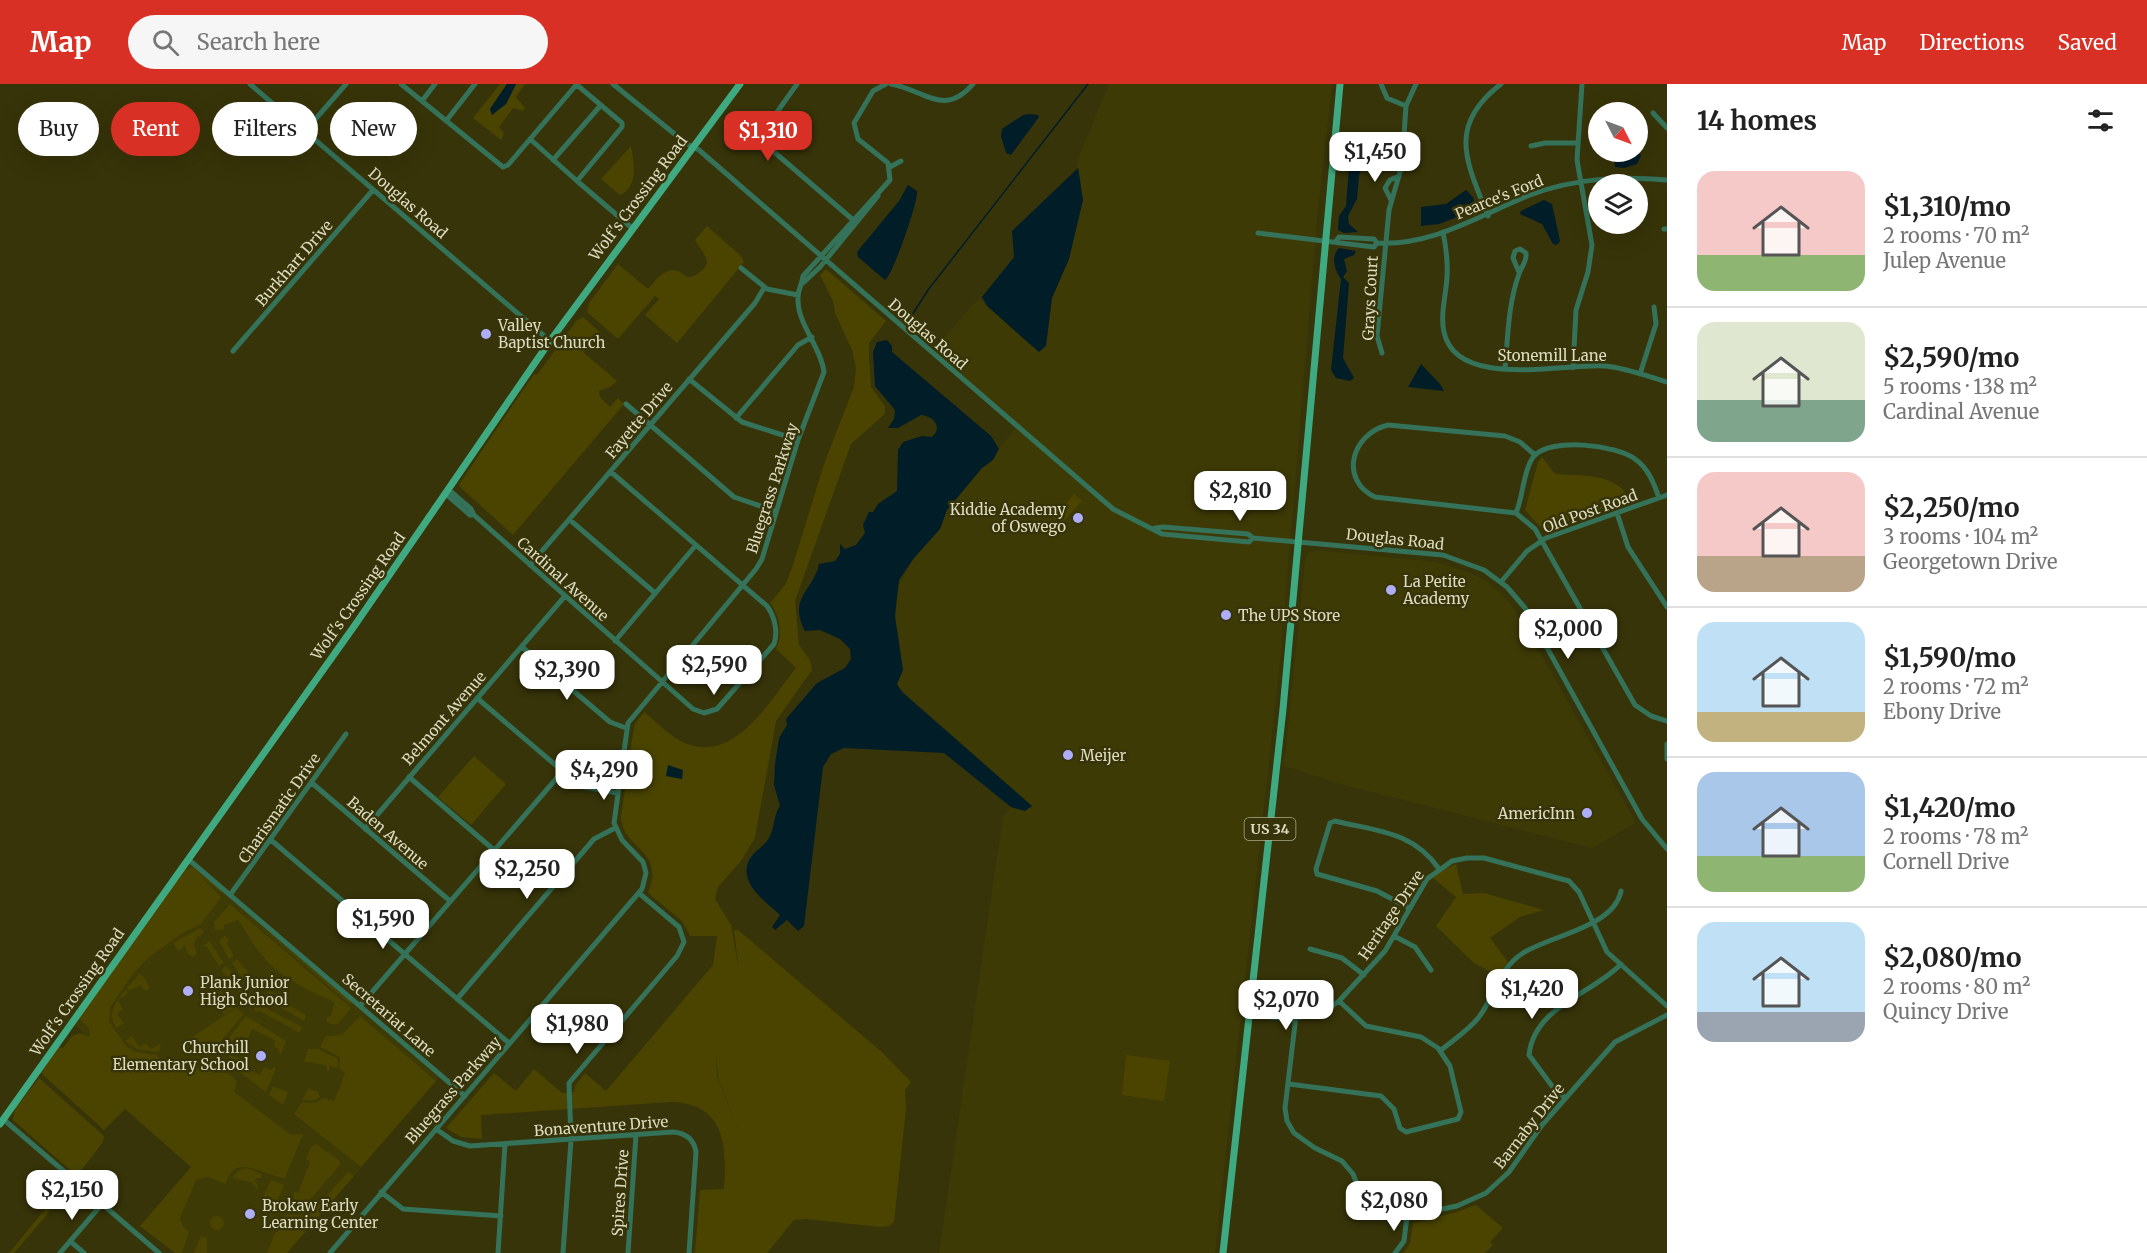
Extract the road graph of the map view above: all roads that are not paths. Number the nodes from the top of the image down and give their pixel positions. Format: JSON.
{"nodes":[{"id":1,"x":250,"y":84,"type":"edge"},
{"id":2,"x":346,"y":84,"type":"edge"},
{"id":3,"x":401,"y":84,"type":"edge"},
{"id":4,"x":435,"y":84,"type":"edge"},
{"id":5,"x":475,"y":84,"type":"edge"},
{"id":6,"x":577,"y":84,"type":"edge"},
{"id":7,"x":613,"y":84,"type":"edge"},
{"id":8,"x":740,"y":84,"type":"edge"},
{"id":9,"x":797,"y":84,"type":"edge"},
{"id":10,"x":884,"y":84,"type":"edge"},
{"id":11,"x":891,"y":84,"type":"edge"},
{"id":12,"x":973,"y":84,"type":"edge"},
{"id":13,"x":1340,"y":84,"type":"edge"},
{"id":14,"x":1380,"y":84,"type":"edge"},
{"id":15,"x":1416,"y":84,"type":"edge"},
{"id":16,"x":1501,"y":84,"type":"edge"},
{"id":17,"x":1582,"y":84,"type":"edge"},
{"id":18,"x":422,"y":101,"type":"junction"},
{"id":19,"x":271,"y":102,"type":"edge"},
{"id":20,"x":601,"y":105,"type":"junction"},
{"id":21,"x":1406,"y":106,"type":"junction"},
{"id":22,"x":1653,"y":113,"type":"dead end"},
{"id":23,"x":318,"y":116,"type":"edge"},
{"id":24,"x":446,"y":121,"type":"junction"},
{"id":25,"x":1667,"y":128,"type":"edge"},
{"id":26,"x":530,"y":140,"type":"junction"},
{"id":27,"x":318,"y":142,"type":"edge"},
{"id":28,"x":1577,"y":143,"type":"junction"},
{"id":29,"x":1531,"y":146,"type":"dead end"},
{"id":30,"x":693,"y":147,"type":"junction"},
{"id":31,"x":553,"y":160,"type":"junction"},
{"id":32,"x":901,"y":161,"type":"dead end"},
{"id":33,"x":890,"y":167,"type":"junction"},
{"id":34,"x":577,"y":180,"type":"junction"},
{"id":35,"x":1667,"y":180,"type":"edge"},
{"id":36,"x":1580,"y":181,"type":"junction"},
{"id":37,"x":373,"y":190,"type":"junction"},
{"id":38,"x":878,"y":195,"type":"junction"},
{"id":39,"x":1488,"y":216,"type":"junction"},
{"id":40,"x":852,"y":219,"type":"junction"},
{"id":41,"x":632,"y":228,"type":"junction"},
{"id":42,"x":1443,"y":232,"type":"junction"},
{"id":43,"x":1258,"y":233,"type":"dead end"},
{"id":44,"x":1324,"y":240,"type":"junction"},
{"id":45,"x":1385,"y":244,"type":"junction"},
{"id":46,"x":823,"y":257,"type":"junction"},
{"id":47,"x":741,"y":268,"type":"dead end"},
{"id":48,"x":1519,"y":272,"type":"dead end"},
{"id":49,"x":764,"y":288,"type":"junction"},
{"id":50,"x":798,"y":295,"type":"junction"},
{"id":51,"x":1654,"y":307,"type":"dead end"},
{"id":52,"x":812,"y":337,"type":"junction"},
{"id":53,"x":550,"y":341,"type":"junction"},
{"id":54,"x":233,"y":351,"type":"dead end"},
{"id":55,"x":1382,"y":353,"type":"dead end"},
{"id":56,"x":1505,"y":368,"type":"junction"},
{"id":57,"x":1573,"y":368,"type":"junction"},
{"id":58,"x":1640,"y":374,"type":"junction"},
{"id":59,"x":689,"y":379,"type":"junction"},
{"id":60,"x":1667,"y":382,"type":"edge"},
{"id":61,"x":626,"y":404,"type":"dead end"},
{"id":62,"x":736,"y":418,"type":"junction"},
{"id":63,"x":650,"y":425,"type":"junction"},
{"id":64,"x":798,"y":440,"type":"junction"},
{"id":65,"x":1535,"y":455,"type":"junction"},
{"id":66,"x":611,"y":471,"type":"junction"},
{"id":67,"x":447,"y":492,"type":"junction"},
{"id":68,"x":1667,"y":495,"type":"edge"},
{"id":69,"x":1659,"y":498,"type":"junction"},
{"id":70,"x":776,"y":511,"type":"junction"},
{"id":71,"x":1516,"y":513,"type":"junction"},
{"id":72,"x":1617,"y":513,"type":"junction"},
{"id":73,"x":570,"y":520,"type":"junction"},
{"id":74,"x":1541,"y":541,"type":"junction"},
{"id":75,"x":1297,"y":542,"type":"junction"},
{"id":76,"x":696,"y":545,"type":"junction"},
{"id":77,"x":530,"y":565,"type":"junction"},
{"id":78,"x":1501,"y":582,"type":"junction"},
{"id":79,"x":743,"y":585,"type":"junction"},
{"id":80,"x":655,"y":593,"type":"junction"},
{"id":81,"x":565,"y":596,"type":"junction"},
{"id":82,"x":1667,"y":607,"type":"edge"},
{"id":83,"x":615,"y":641,"type":"junction"},
{"id":84,"x":522,"y":647,"type":"junction"},
{"id":85,"x":661,"y":681,"type":"junction"},
{"id":86,"x":477,"y":698,"type":"junction"},
{"id":87,"x":1667,"y":721,"type":"edge"},
{"id":88,"x":626,"y":728,"type":"junction"},
{"id":89,"x":346,"y":734,"type":"dead end"},
{"id":90,"x":1667,"y":744,"type":"edge"},
{"id":91,"x":1667,"y":759,"type":"edge"},
{"id":92,"x":562,"y":772,"type":"junction"},
{"id":93,"x":409,"y":777,"type":"junction"},
{"id":94,"x":312,"y":783,"type":"junction"},
{"id":95,"x":617,"y":793,"type":"junction"},
{"id":96,"x":615,"y":828,"type":"junction"},
{"id":97,"x":365,"y":829,"type":"junction"},
{"id":98,"x":271,"y":840,"type":"junction"},
{"id":99,"x":1667,"y":849,"type":"edge"},
{"id":100,"x":494,"y":850,"type":"junction"},
{"id":101,"x":188,"y":859,"type":"junction"},
{"id":102,"x":1439,"y":869,"type":"junction"},
{"id":103,"x":1621,"y":891,"type":"dead end"},
{"id":104,"x":639,"y":894,"type":"junction"},
{"id":105,"x":231,"y":896,"type":"junction"},
{"id":106,"x":450,"y":901,"type":"junction"},
{"id":107,"x":1409,"y":908,"type":"junction"},
{"id":108,"x":1593,"y":922,"type":"junction"},
{"id":109,"x":1394,"y":936,"type":"junction"},
{"id":110,"x":1310,"y":949,"type":"dead end"},
{"id":111,"x":405,"y":954,"type":"junction"},
{"id":112,"x":1621,"y":964,"type":"junction"},
{"id":113,"x":1431,"y":970,"type":"dead end"},
{"id":114,"x":1364,"y":975,"type":"junction"},
{"id":115,"x":458,"y":999,"type":"junction"},
{"id":116,"x":1339,"y":1001,"type":"junction"},
{"id":117,"x":360,"y":1006,"type":"junction"},
{"id":118,"x":1667,"y":1006,"type":"edge"},
{"id":119,"x":1250,"y":1011,"type":"junction"},
{"id":120,"x":1667,"y":1015,"type":"edge"},
{"id":121,"x":1296,"y":1016,"type":"junction"},
{"id":122,"x":509,"y":1044,"type":"junction"},
{"id":123,"x":1440,"y":1051,"type":"junction"},
{"id":124,"x":1288,"y":1084,"type":"junction"},
{"id":125,"x":465,"y":1096,"type":"junction"},
{"id":126,"x":1565,"y":1098,"type":"junction"},
{"id":127,"x":2,"y":1122,"type":"edge"},
{"id":128,"x":436,"y":1129,"type":"junction"},
{"id":129,"x":636,"y":1135,"type":"junction"},
{"id":130,"x":571,"y":1140,"type":"junction"},
{"id":131,"x":505,"y":1144,"type":"junction"},
{"id":132,"x":381,"y":1192,"type":"junction"},
{"id":133,"x":102,"y":1204,"type":"junction"},
{"id":134,"x":501,"y":1216,"type":"junction"},
{"id":135,"x":1407,"y":1216,"type":"junction"},
{"id":136,"x":70,"y":1241,"type":"junction"},
{"id":137,"x":60,"y":1253,"type":"edge"},
{"id":138,"x":84,"y":1253,"type":"edge"},
{"id":139,"x":159,"y":1253,"type":"edge"},
{"id":140,"x":330,"y":1253,"type":"edge"},
{"id":141,"x":498,"y":1253,"type":"edge"},
{"id":142,"x":563,"y":1253,"type":"edge"},
{"id":143,"x":628,"y":1253,"type":"edge"},
{"id":144,"x":689,"y":1253,"type":"edge"},
{"id":145,"x":1223,"y":1253,"type":"edge"},
{"id":146,"x":1395,"y":1253,"type":"edge"}],
"edges":[{"from":1,"to":19,"type":"street","name":"Douglas Road"},
{"from":2,"to":23,"type":"street"},
{"from":3,"to":18,"type":"street"},
{"from":4,"to":18,"type":"street"},
{"from":5,"to":24,"type":"street"},
{"from":6,"to":20,"type":"street"},
{"from":6,"to":26,"type":"street"},
{"from":7,"to":30,"type":"street","name":"Douglas Road"},
{"from":8,"to":30,"type":"main road","name":"Wolf's Crossing Road"},
{"from":9,"to":40,"type":"street"},
{"from":10,"to":33,"type":"street"},
{"from":11,"to":12,"type":"street"},
{"from":13,"to":44,"type":"main road","number":"US 34"},
{"from":14,"to":21,"type":"street"},
{"from":15,"to":21,"type":"street"},
{"from":16,"to":39,"type":"street"},
{"from":17,"to":28,"type":"street"},
{"from":18,"to":24,"type":"street"},
{"from":20,"to":31,"type":"street"},
{"from":20,"to":34,"type":"street"},
{"from":21,"to":45,"type":"street","name":"Grays Court"},
{"from":22,"to":25,"type":"street"},
{"from":24,"to":26,"type":"street"},
{"from":26,"to":31,"type":"street"},
{"from":27,"to":37,"type":"street","name":"Douglas Road"},
{"from":28,"to":29,"type":"street"},
{"from":28,"to":36,"type":"street"},
{"from":30,"to":41,"type":"main road","name":"Wolf's Crossing Road"},
{"from":30,"to":46,"type":"street","name":"Douglas Road"},
{"from":31,"to":34,"type":"street"},
{"from":32,"to":33,"type":"street"},
{"from":33,"to":38,"type":"street"},
{"from":34,"to":41,"type":"street"},
{"from":35,"to":36,"type":"street","name":"Pearce's Ford"},
{"from":36,"to":39,"type":"street","name":"Pearce's Ford"},
{"from":36,"to":57,"type":"street"},
{"from":37,"to":53,"type":"street","name":"Douglas Road"},
{"from":37,"to":54,"type":"street","name":"Burkhart Drive"},
{"from":38,"to":40,"type":"street"},
{"from":38,"to":46,"type":"street"},
{"from":39,"to":42,"type":"street","name":"Pearce's Ford"},
{"from":40,"to":46,"type":"street"},
{"from":41,"to":53,"type":"main road","name":"Wolf's Crossing Road"},
{"from":42,"to":45,"type":"street","name":"Pearce's Ford"},
{"from":42,"to":56,"type":"street","name":"Stonemill Lane"},
{"from":43,"to":44,"type":"street","name":"Pearce's Ford"},
{"from":44,"to":45,"type":"street","name":"Pearce's Ford"},
{"from":44,"to":75,"type":"main road","number":"US 34"},
{"from":45,"to":55,"type":"street","name":"Grays Court"},
{"from":46,"to":50,"type":"street"},
{"from":46,"to":75,"type":"street","name":"Douglas Road"},
{"from":47,"to":49,"type":"street"},
{"from":48,"to":56,"type":"street"},
{"from":49,"to":50,"type":"street"},
{"from":49,"to":59,"type":"street","name":"Fayette Drive"},
{"from":50,"to":52,"type":"street","name":"Bluegrass Parkway"},
{"from":51,"to":58,"type":"street"},
{"from":52,"to":62,"type":"street"},
{"from":52,"to":64,"type":"street","name":"Bluegrass Parkway"},
{"from":53,"to":67,"type":"main road","name":"Wolf's Crossing Road"},
{"from":56,"to":57,"type":"street","name":"Stonemill Lane"},
{"from":57,"to":58,"type":"street","name":"Stonemill Lane"},
{"from":58,"to":60,"type":"street","name":"Stonemill Lane"},
{"from":59,"to":62,"type":"street"},
{"from":59,"to":63,"type":"street","name":"Fayette Drive"},
{"from":61,"to":63,"type":"street"},
{"from":62,"to":64,"type":"street"},
{"from":63,"to":66,"type":"street","name":"Fayette Drive"},
{"from":63,"to":70,"type":"street"},
{"from":64,"to":70,"type":"street","name":"Bluegrass Parkway"},
{"from":65,"to":69,"type":"street"},
{"from":65,"to":71,"type":"street"},
{"from":65,"to":71,"type":"street"},
{"from":66,"to":73,"type":"street","name":"Fayette Drive"},
{"from":66,"to":76,"type":"street","name":"Cardinal Avenue"},
{"from":67,"to":77,"type":"street","name":"Cardinal Avenue"},
{"from":67,"to":101,"type":"main road","name":"Wolf's Crossing Road"},
{"from":68,"to":69,"type":"street","name":"Old Post Road"},
{"from":69,"to":72,"type":"street","name":"Old Post Road"},
{"from":70,"to":79,"type":"street","name":"Bluegrass Parkway"},
{"from":71,"to":74,"type":"street"},
{"from":72,"to":74,"type":"street","name":"Old Post Road"},
{"from":72,"to":82,"type":"street"},
{"from":73,"to":77,"type":"street","name":"Fayette Drive"},
{"from":73,"to":80,"type":"street"},
{"from":74,"to":78,"type":"street","name":"Old Post Road"},
{"from":74,"to":87,"type":"street"},
{"from":75,"to":78,"type":"street","name":"Douglas Road"},
{"from":75,"to":119,"type":"main road","number":"US 34"},
{"from":76,"to":79,"type":"street","name":"Cardinal Avenue"},
{"from":76,"to":80,"type":"street"},
{"from":77,"to":81,"type":"street","name":"Cardinal Avenue"},
{"from":78,"to":99,"type":"street","name":"Douglas Road"},
{"from":79,"to":85,"type":"street","name":"Bluegrass Parkway"},
{"from":79,"to":85,"type":"street","name":"Cardinal Avenue"},
{"from":80,"to":83,"type":"street"},
{"from":81,"to":83,"type":"street","name":"Cardinal Avenue"},
{"from":81,"to":84,"type":"street","name":"Belmont Avenue"},
{"from":83,"to":85,"type":"street","name":"Cardinal Avenue"},
{"from":84,"to":86,"type":"street","name":"Belmont Avenue"},
{"from":84,"to":88,"type":"street"},
{"from":85,"to":88,"type":"street","name":"Bluegrass Parkway"},
{"from":86,"to":92,"type":"street"},
{"from":86,"to":93,"type":"street","name":"Belmont Avenue"},
{"from":88,"to":95,"type":"street","name":"Bluegrass Parkway"},
{"from":89,"to":94,"type":"street","name":"Charismatic Drive"},
{"from":90,"to":91,"type":"street"},
{"from":92,"to":95,"type":"street"},
{"from":92,"to":100,"type":"street"},
{"from":93,"to":97,"type":"street","name":"Belmont Avenue"},
{"from":93,"to":100,"type":"street"},
{"from":94,"to":97,"type":"street","name":"Baden Avenue"},
{"from":94,"to":98,"type":"street","name":"Charismatic Drive"},
{"from":95,"to":96,"type":"street","name":"Bluegrass Parkway"},
{"from":96,"to":104,"type":"street"},
{"from":96,"to":115,"type":"street"},
{"from":97,"to":106,"type":"street","name":"Baden Avenue"},
{"from":98,"to":105,"type":"street","name":"Charismatic Drive"},
{"from":98,"to":111,"type":"street"},
{"from":100,"to":106,"type":"street"},
{"from":101,"to":105,"type":"street","name":"Secretariat Lane"},
{"from":101,"to":127,"type":"main road","name":"Wolf's Crossing Road"},
{"from":102,"to":107,"type":"street","name":"Heritage Drive"},
{"from":102,"to":107,"type":"street"},
{"from":102,"to":108,"type":"street","name":"Heritage Drive"},
{"from":103,"to":108,"type":"street"},
{"from":104,"to":122,"type":"street","name":"Bluegrass Parkway"},
{"from":104,"to":130,"type":"street"},
{"from":105,"to":117,"type":"street","name":"Secretariat Lane"},
{"from":106,"to":111,"type":"street"},
{"from":107,"to":109,"type":"street","name":"Heritage Drive"},
{"from":108,"to":112,"type":"street","name":"Heritage Drive"},
{"from":108,"to":123,"type":"street"},
{"from":109,"to":113,"type":"street"},
{"from":109,"to":114,"type":"street","name":"Heritage Drive"},
{"from":110,"to":114,"type":"street"},
{"from":111,"to":115,"type":"street"},
{"from":111,"to":117,"type":"street"},
{"from":112,"to":118,"type":"street","name":"Heritage Drive"},
{"from":112,"to":126,"type":"street"},
{"from":114,"to":116,"type":"street","name":"Heritage Drive"},
{"from":115,"to":122,"type":"street"},
{"from":116,"to":121,"type":"street","name":"Heritage Drive"},
{"from":116,"to":123,"type":"street"},
{"from":117,"to":125,"type":"street","name":"Secretariat Lane"},
{"from":119,"to":121,"type":"street","name":"Heritage Drive"},
{"from":119,"to":145,"type":"main road","number":"US 34"},
{"from":120,"to":126,"type":"street","name":"Barnaby Drive"},
{"from":121,"to":124,"type":"street","name":"Barnaby Drive"},
{"from":122,"to":125,"type":"street","name":"Bluegrass Parkway"},
{"from":123,"to":124,"type":"street"},
{"from":124,"to":135,"type":"street","name":"Barnaby Drive"},
{"from":125,"to":128,"type":"street","name":"Bluegrass Parkway"},
{"from":126,"to":135,"type":"street","name":"Barnaby Drive"},
{"from":127,"to":133,"type":"street"},
{"from":128,"to":131,"type":"street","name":"Bonaventure Drive"},
{"from":128,"to":132,"type":"street","name":"Bluegrass Parkway"},
{"from":129,"to":130,"type":"street","name":"Bonaventure Drive"},
{"from":129,"to":143,"type":"street","name":"Spires Drive"},
{"from":129,"to":144,"type":"street","name":"Bonaventure Drive"},
{"from":130,"to":131,"type":"street","name":"Bonaventure Drive"},
{"from":130,"to":142,"type":"street"},
{"from":131,"to":134,"type":"street"},
{"from":132,"to":134,"type":"street"},
{"from":132,"to":140,"type":"street","name":"Bluegrass Parkway"},
{"from":133,"to":136,"type":"street"},
{"from":133,"to":139,"type":"street"},
{"from":134,"to":141,"type":"street"},
{"from":135,"to":146,"type":"street"},
{"from":136,"to":137,"type":"street"},
{"from":136,"to":138,"type":"street"}]}
